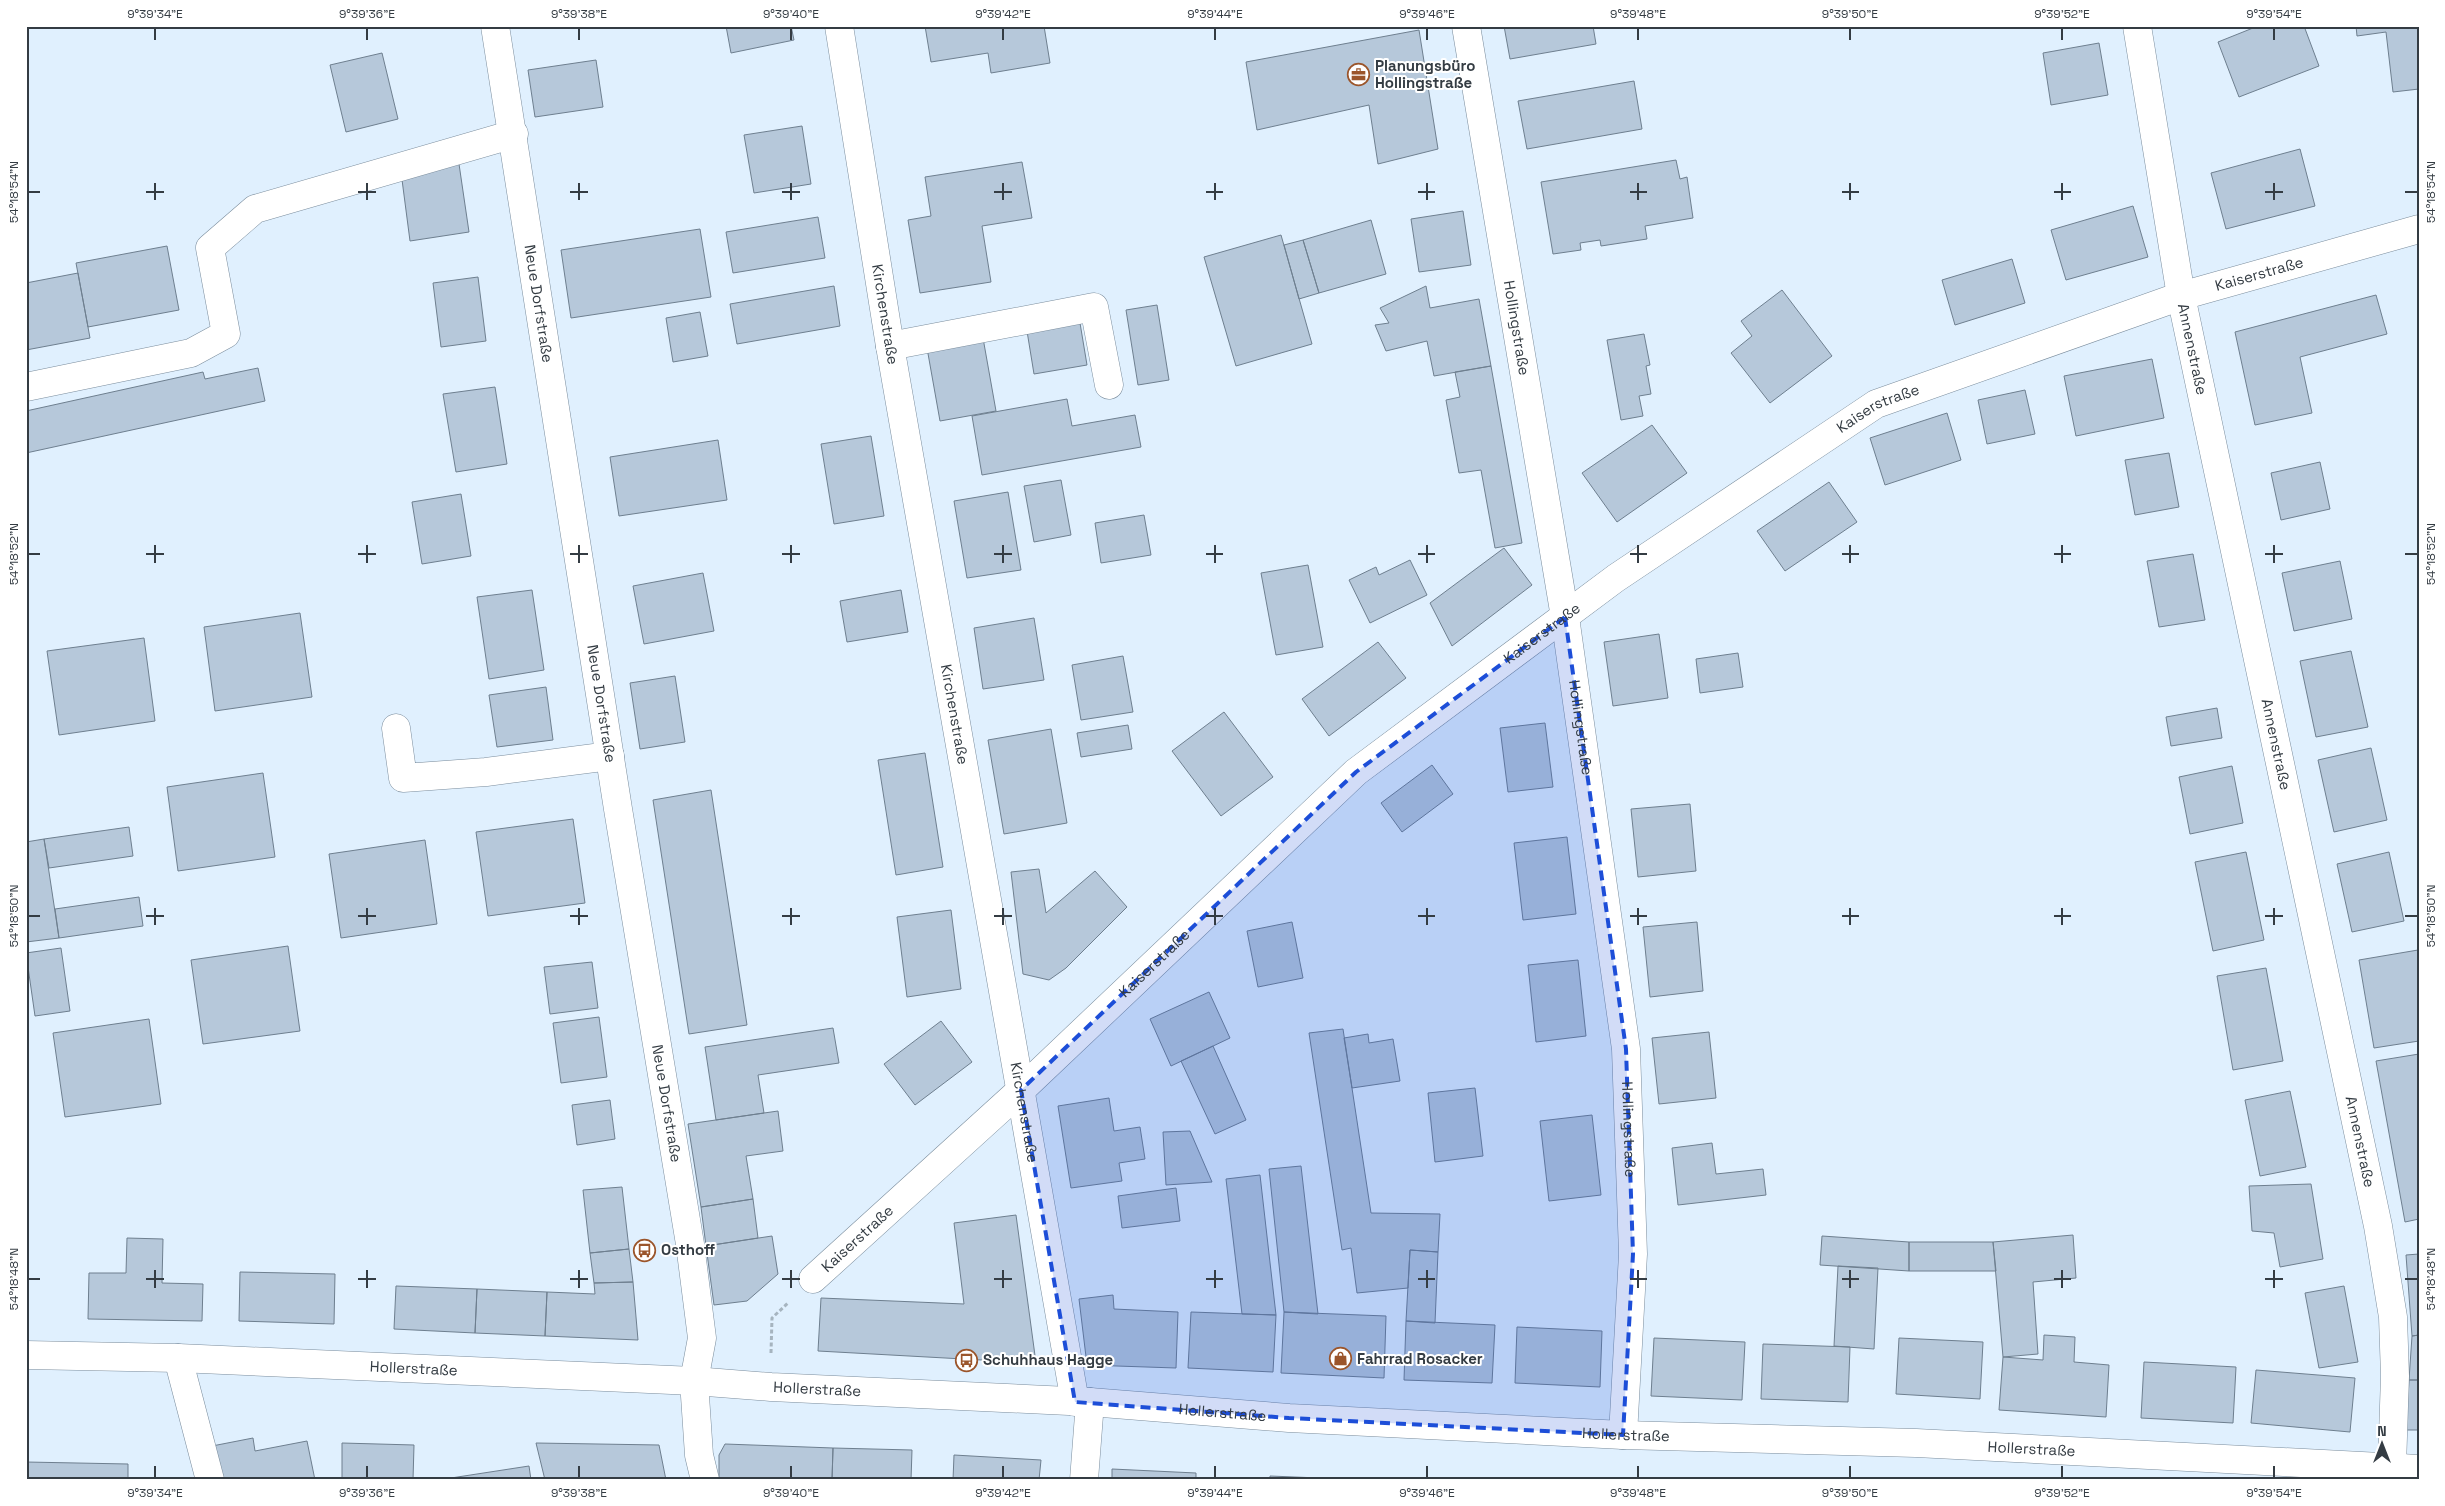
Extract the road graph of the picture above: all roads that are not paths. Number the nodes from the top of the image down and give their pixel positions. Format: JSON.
{"nodes":[{"id":1,"x":495,"y":26,"type":"edge"},
{"id":2,"x":839,"y":26,"type":"edge"},
{"id":3,"x":1466,"y":26,"type":"edge"},
{"id":4,"x":2137,"y":26,"type":"edge"},
{"id":5,"x":514,"y":134,"type":"junction"},
{"id":6,"x":2419,"y":229,"type":"edge"},
{"id":7,"x":2182,"y":296,"type":"junction"},
{"id":8,"x":890,"y":346,"type":"junction"},
{"id":9,"x":1109,"y":385,"type":"dead end"},
{"id":10,"x":26,"y":387,"type":"edge"},
{"id":11,"x":1565,"y":617,"type":"junction"},
{"id":12,"x":396,"y":728,"type":"dead end"},
{"id":13,"x":610,"y":756,"type":"junction"},
{"id":14,"x":1021,"y":1090,"type":"junction"},
{"id":15,"x":813,"y":1279,"type":"road end"},
{"id":16,"x":26,"y":1355,"type":"edge"},
{"id":17,"x":178,"y":1358,"type":"junction"},
{"id":18,"x":694,"y":1381,"type":"junction"},
{"id":19,"x":1082,"y":1402,"type":"junction"},
{"id":20,"x":1623,"y":1435,"type":"junction"},
{"id":21,"x":2406,"y":1468,"type":"edge"},
{"id":22,"x":210,"y":1480,"type":"edge"},
{"id":23,"x":705,"y":1480,"type":"edge"},
{"id":24,"x":1084,"y":1480,"type":"edge"}],
"edges":[{"from":1,"to":5,"type":"street","name":"Neue Dorfstraße"},
{"from":2,"to":8,"type":"street","name":"Kirchenstraße"},
{"from":3,"to":11,"type":"street","name":"Hollingstraße"},
{"from":4,"to":7,"type":"street","name":"Annenstraße"},
{"from":5,"to":10,"type":"street"},
{"from":5,"to":13,"type":"street","name":"Neue Dorfstraße"},
{"from":6,"to":7,"type":"street","name":"Kaiserstraße"},
{"from":7,"to":11,"type":"street","name":"Kaiserstraße"},
{"from":7,"to":21,"type":"street","name":"Annenstraße"},
{"from":8,"to":9,"type":"street"},
{"from":8,"to":14,"type":"street","name":"Kirchenstraße"},
{"from":11,"to":14,"type":"street","name":"Kaiserstraße"},
{"from":11,"to":20,"type":"street","name":"Hollingstraße"},
{"from":12,"to":13,"type":"street"},
{"from":13,"to":18,"type":"street","name":"Neue Dorfstraße"},
{"from":14,"to":15,"type":"street","name":"Kaiserstraße"},
{"from":14,"to":19,"type":"street","name":"Kirchenstraße"},
{"from":16,"to":17,"type":"street","name":"Hollerstraße"},
{"from":17,"to":18,"type":"street","name":"Hollerstraße"},
{"from":17,"to":22,"type":"street"},
{"from":18,"to":19,"type":"street","name":"Hollerstraße"},
{"from":18,"to":23,"type":"street","name":"Neue Dorfstraße"},
{"from":19,"to":20,"type":"street","name":"Hollerstraße"},
{"from":19,"to":24,"type":"street","name":"Kirchenstraße"},
{"from":20,"to":21,"type":"street","name":"Hollerstraße"}]}
